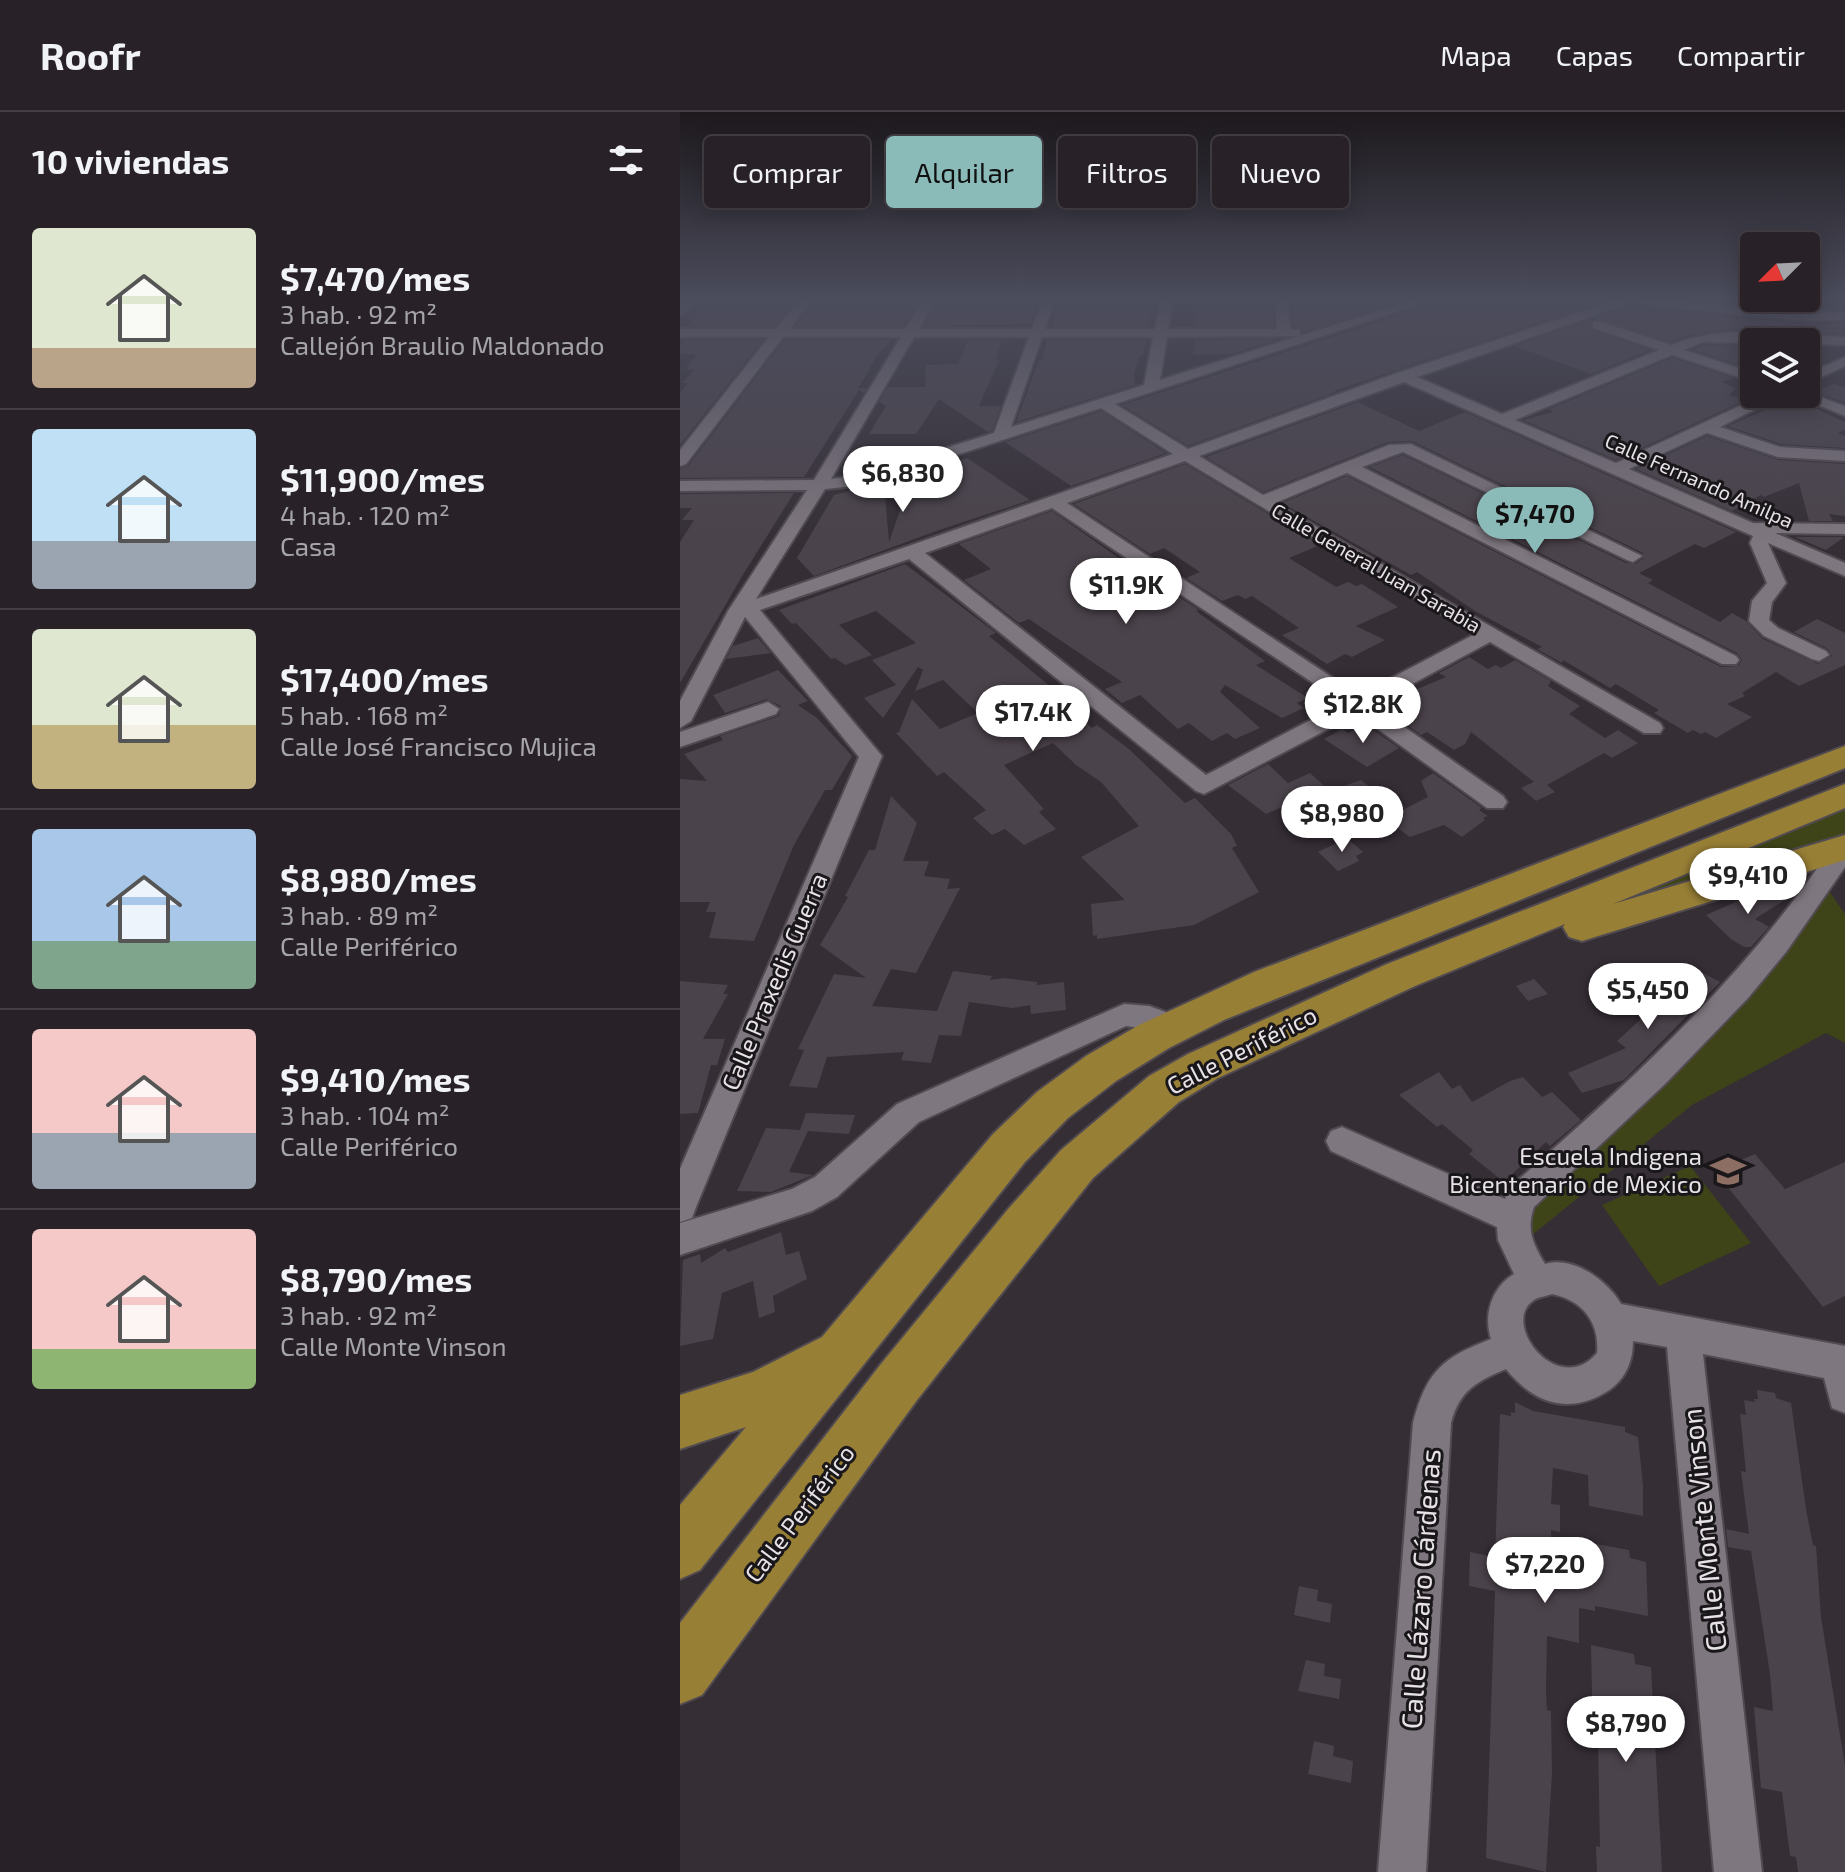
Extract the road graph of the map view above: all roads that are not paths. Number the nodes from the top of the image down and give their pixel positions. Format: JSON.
{"nodes":[{"id":1,"x":741,"y":381,"type":"edge"},
{"id":2,"x":880,"y":381,"type":"edge"},
{"id":3,"x":1019,"y":381,"type":"edge"},
{"id":4,"x":1152,"y":381,"type":"edge"},
{"id":5,"x":1173,"y":381,"type":"edge"},
{"id":6,"x":1388,"y":381,"type":"edge"},
{"id":7,"x":1414,"y":381,"type":"edge"},
{"id":8,"x":1597,"y":381,"type":"edge"},
{"id":9,"x":1151,"y":388,"type":"junction"},
{"id":10,"x":1820,"y":402,"type":"edge"},
{"id":11,"x":1103,"y":403,"type":"junction"},
{"id":12,"x":1747,"y":408,"type":"edge"},
{"id":13,"x":1845,"y":411,"type":"edge"},
{"id":14,"x":1504,"y":419,"type":"junction"},
{"id":15,"x":1705,"y":427,"type":"junction"},
{"id":16,"x":1000,"y":437,"type":"junction"},
{"id":17,"x":1185,"y":454,"type":"junction"},
{"id":18,"x":1845,"y":456,"type":"edge"},
{"id":19,"x":680,"y":461,"type":"edge"},
{"id":20,"x":1348,"y":467,"type":"junction"},
{"id":21,"x":1617,"y":469,"type":"junction"},
{"id":22,"x":819,"y":485,"type":"junction"},
{"id":23,"x":680,"y":486,"type":"edge"},
{"id":24,"x":1054,"y":502,"type":"junction"},
{"id":25,"x":1262,"y":502,"type":"junction"},
{"id":26,"x":1845,"y":529,"type":"edge"},
{"id":27,"x":1755,"y":530,"type":"junction"},
{"id":28,"x":913,"y":553,"type":"junction"},
{"id":29,"x":1633,"y":556,"type":"dead end"},
{"id":30,"x":1845,"y":570,"type":"edge"},
{"id":31,"x":743,"y":609,"type":"junction"},
{"id":32,"x":1490,"y":634,"type":"junction"},
{"id":33,"x":1819,"y":655,"type":"dead end"},
{"id":34,"x":1729,"y":660,"type":"dead end"},
{"id":35,"x":1358,"y":704,"type":"junction"},
{"id":36,"x":768,"y":709,"type":"dead end"},
{"id":37,"x":680,"y":721,"type":"edge"},
{"id":38,"x":1652,"y":728,"type":"dead end"},
{"id":39,"x":680,"y":740,"type":"edge"},
{"id":40,"x":1845,"y":756,"type":"edge"},
{"id":41,"x":1845,"y":795,"type":"edge"},
{"id":42,"x":1495,"y":802,"type":"dead end"},
{"id":43,"x":1845,"y":847,"type":"edge"},
{"id":44,"x":1438,"y":960,"type":"junction"},
{"id":45,"x":1172,"y":1026,"type":"junction"},
{"id":46,"x":1342,"y":1141,"type":"dead end"},
{"id":47,"x":680,"y":1207,"type":"edge"},
{"id":48,"x":1511,"y":1218,"type":"junction"},
{"id":49,"x":680,"y":1239,"type":"edge"},
{"id":50,"x":1536,"y":1280,"type":"junction"},
{"id":51,"x":1611,"y":1319,"type":"junction"},
{"id":52,"x":1683,"y":1332,"type":"junction"},
{"id":53,"x":845,"y":1349,"type":"junction"},
{"id":54,"x":1511,"y":1349,"type":"junction"},
{"id":55,"x":1843,"y":1374,"type":"edge"},
{"id":56,"x":680,"y":1422,"type":"edge"},
{"id":57,"x":680,"y":1550,"type":"edge"},
{"id":58,"x":680,"y":1673,"type":"edge"},
{"id":59,"x":1402,"y":1872,"type":"edge"},
{"id":60,"x":1738,"y":1872,"type":"edge"}],
"edges":[{"from":1,"to":19,"type":"street"},
{"from":2,"to":22,"type":"street"},
{"from":3,"to":16,"type":"street"},
{"from":4,"to":9,"type":"street"},
{"from":5,"to":9,"type":"street"},
{"from":6,"to":17,"type":"street"},
{"from":7,"to":14,"type":"street","name":"Calle Fernando Amilpa"},
{"from":8,"to":14,"type":"street"},
{"from":9,"to":11,"type":"street"},
{"from":10,"to":13,"type":"street"},
{"from":11,"to":16,"type":"street"},
{"from":11,"to":17,"type":"street","name":"Calle General Juan Sarabia"},
{"from":12,"to":15,"type":"street"},
{"from":14,"to":21,"type":"street","name":"Calle Fernando Amilpa"},
{"from":15,"to":18,"type":"street"},
{"from":15,"to":21,"type":"street"},
{"from":16,"to":22,"type":"street"},
{"from":17,"to":24,"type":"street"},
{"from":17,"to":25,"type":"street","name":"Calle General Juan Sarabia"},
{"from":20,"to":25,"type":"street"},
{"from":20,"to":29,"type":"street"},
{"from":20,"to":34,"type":"street"},
{"from":21,"to":27,"type":"street","name":"Calle Fernando Amilpa"},
{"from":22,"to":23,"type":"street"},
{"from":22,"to":31,"type":"street"},
{"from":24,"to":28,"type":"street"},
{"from":24,"to":35,"type":"street"},
{"from":25,"to":32,"type":"street","name":"Calle General Juan Sarabia"},
{"from":26,"to":27,"type":"street"},
{"from":27,"to":30,"type":"street","name":"Calle Fernando Amilpa"},
{"from":27,"to":33,"type":"street"},
{"from":28,"to":31,"type":"street"},
{"from":28,"to":35,"type":"street"},
{"from":31,"to":37,"type":"street"},
{"from":31,"to":47,"type":"street","name":"Calle Praxedis Guerra"},
{"from":32,"to":35,"type":"street"},
{"from":32,"to":38,"type":"street","name":"Calle General Juan Sarabia"},
{"from":35,"to":42,"type":"street"},
{"from":36,"to":39,"type":"street"},
{"from":40,"to":45,"type":"highway","name":"Calle Periférico"},
{"from":41,"to":44,"type":"highway","name":"Calle Periférico"},
{"from":43,"to":44,"type":"highway"},
{"from":43,"to":48,"type":"street"},
{"from":44,"to":58,"type":"highway","name":"Calle Periférico"},
{"from":45,"to":49,"type":"street"},
{"from":45,"to":53,"type":"highway","name":"Calle Periférico"},
{"from":46,"to":48,"type":"street"},
{"from":48,"to":50,"type":"street"},
{"from":50,"to":51,"type":"street"},
{"from":50,"to":54,"type":"street"},
{"from":51,"to":52,"type":"street"},
{"from":51,"to":54,"type":"street"},
{"from":52,"to":55,"type":"street"},
{"from":52,"to":60,"type":"street","name":"Calle Monte Vinson"},
{"from":53,"to":56,"type":"highway"},
{"from":53,"to":57,"type":"highway","name":"Calle Periférico"},
{"from":54,"to":59,"type":"street","name":"Calle Lázaro Cárdenas"}]}
